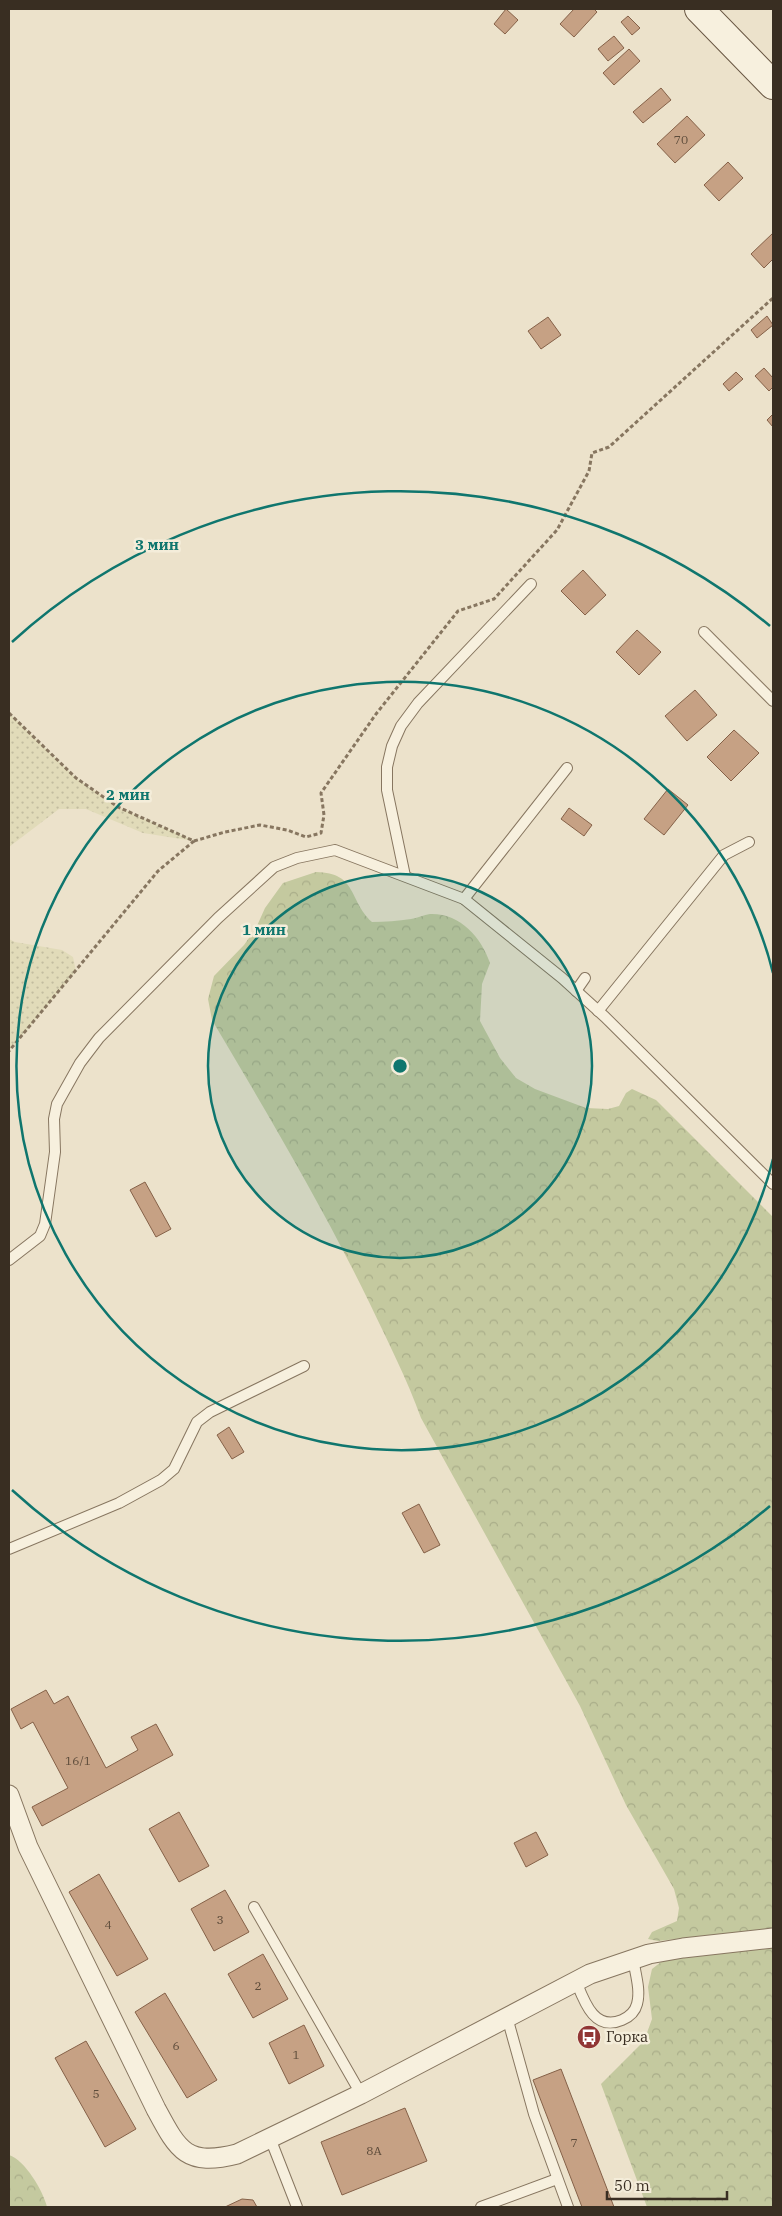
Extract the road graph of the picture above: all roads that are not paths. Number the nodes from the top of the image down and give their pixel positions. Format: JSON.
{"nodes":[{"id":1,"x":699,"y":9,"type":"edge"},
{"id":2,"x":773,"y":85,"type":"edge"},
{"id":3,"x":531,"y":584,"type":"dead end"},
{"id":4,"x":704,"y":632,"type":"dead end"},
{"id":5,"x":773,"y":701,"type":"edge"},
{"id":6,"x":566,"y":768,"type":"dead end"},
{"id":7,"x":749,"y":842,"type":"dead end"},
{"id":8,"x":405,"y":876,"type":"junction"},
{"id":9,"x":464,"y":899,"type":"junction"},
{"id":10,"x":585,"y":978,"type":"dead end"},
{"id":11,"x":576,"y":991,"type":"junction"},
{"id":12,"x":598,"y":1011,"type":"junction"},
{"id":13,"x":773,"y":1184,"type":"edge"},
{"id":14,"x":9,"y":1260,"type":"edge"},
{"id":15,"x":304,"y":1366,"type":"dead end"},
{"id":16,"x":9,"y":1549,"type":"edge"},
{"id":17,"x":9,"y":1795,"type":"edge"},
{"id":18,"x":254,"y":1907,"type":"dead end"},
{"id":19,"x":773,"y":1938,"type":"edge"},
{"id":20,"x":633,"y":1958,"type":"junction"},
{"id":21,"x":576,"y":1981,"type":"junction"},
{"id":22,"x":507,"y":2018,"type":"junction"},
{"id":23,"x":361,"y":2094,"type":"junction"},
{"id":24,"x":270,"y":2138,"type":"junction"},
{"id":25,"x":557,"y":2179,"type":"junction"},
{"id":26,"x":498,"y":2204,"type":"edge"},
{"id":27,"x":297,"y":2207,"type":"edge"},
{"id":28,"x":481,"y":2207,"type":"edge"},
{"id":29,"x":568,"y":2207,"type":"edge"}],
"edges":[{"from":1,"to":2,"type":"main road"},
{"from":3,"to":8,"type":"lane"},
{"from":4,"to":5,"type":"lane"},
{"from":6,"to":9,"type":"lane"},
{"from":7,"to":12,"type":"lane"},
{"from":8,"to":9,"type":"lane"},
{"from":8,"to":14,"type":"lane"},
{"from":9,"to":11,"type":"lane"},
{"from":10,"to":11,"type":"lane"},
{"from":11,"to":12,"type":"lane"},
{"from":12,"to":13,"type":"lane"},
{"from":15,"to":16,"type":"lane"},
{"from":17,"to":24,"type":"street"},
{"from":18,"to":23,"type":"lane"},
{"from":19,"to":20,"type":"street"},
{"from":20,"to":21,"type":"street"},
{"from":20,"to":21,"type":"lane"},
{"from":21,"to":22,"type":"street"},
{"from":22,"to":23,"type":"street"},
{"from":22,"to":25,"type":"lane"},
{"from":23,"to":24,"type":"street"},
{"from":24,"to":27,"type":"lane"},
{"from":25,"to":26,"type":"lane"},
{"from":25,"to":29,"type":"lane"},
{"from":26,"to":28,"type":"lane"}]}
